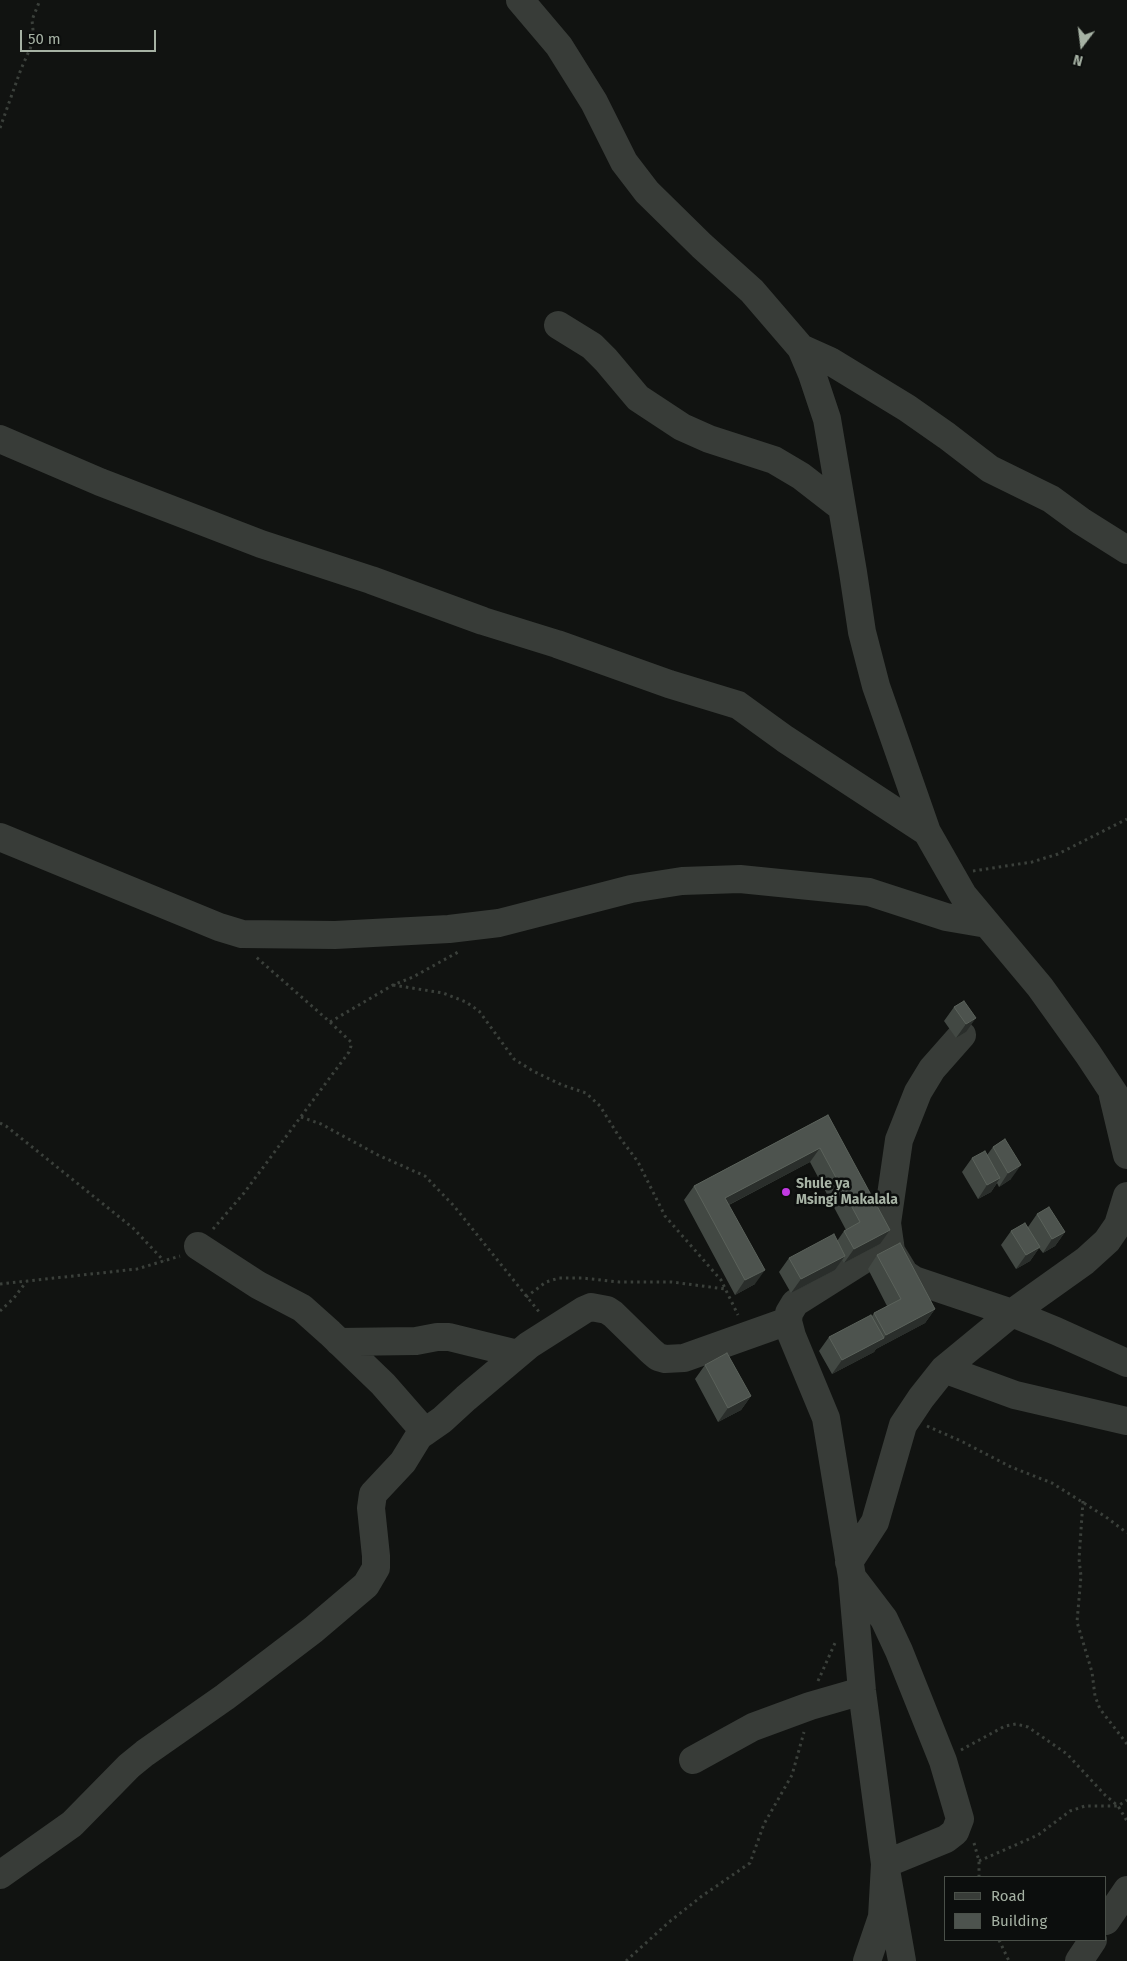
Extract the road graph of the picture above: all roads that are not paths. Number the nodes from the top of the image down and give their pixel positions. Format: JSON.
{"nodes":[{"id":1,"x":520,"y":0,"type":"edge"},
{"id":2,"x":558,"y":325,"type":"dead end"},
{"id":3,"x":801,"y":348,"type":"junction"},
{"id":4,"x":0,"y":439,"type":"edge"},
{"id":5,"x":841,"y":507,"type":"junction"},
{"id":6,"x":1127,"y":550,"type":"edge"},
{"id":7,"x":927,"y":832,"type":"junction"},
{"id":8,"x":0,"y":837,"type":"edge"},
{"id":9,"x":988,"y":924,"type":"junction"},
{"id":10,"x":962,"y":1034,"type":"edge"},
{"id":11,"x":1112,"y":1089,"type":"junction"},
{"id":12,"x":1127,"y":1113,"type":"edge"},
{"id":13,"x":1127,"y":1155,"type":"edge"},
{"id":14,"x":1127,"y":1196,"type":"edge"},
{"id":15,"x":890,"y":1243,"type":"junction"},
{"id":16,"x":198,"y":1246,"type":"road end"},
{"id":17,"x":1012,"y":1313,"type":"junction"},
{"id":18,"x":788,"y":1321,"type":"junction"},
{"id":19,"x":339,"y":1342,"type":"junction"},
{"id":20,"x":518,"y":1354,"type":"junction"},
{"id":21,"x":1127,"y":1363,"type":"edge"},
{"id":22,"x":944,"y":1369,"type":"junction"},
{"id":23,"x":1127,"y":1421,"type":"edge"},
{"id":24,"x":425,"y":1432,"type":"junction"},
{"id":25,"x":850,"y":1569,"type":"junction"},
{"id":26,"x":862,"y":1691,"type":"junction"},
{"id":27,"x":693,"y":1760,"type":"dead end"},
{"id":28,"x":885,"y":1864,"type":"junction"},
{"id":29,"x":0,"y":1875,"type":"edge"},
{"id":30,"x":1127,"y":1890,"type":"edge"},
{"id":31,"x":1107,"y":1920,"type":"edge"},
{"id":32,"x":1092,"y":1941,"type":"edge"},
{"id":33,"x":867,"y":1961,"type":"edge"},
{"id":34,"x":902,"y":1961,"type":"edge"},
{"id":35,"x":1078,"y":1961,"type":"edge"}],
"edges":[{"from":1,"to":3,"type":"street"},
{"from":2,"to":5,"type":"street"},
{"from":3,"to":5,"type":"street"},
{"from":3,"to":6,"type":"street"},
{"from":4,"to":7,"type":"street"},
{"from":5,"to":7,"type":"street"},
{"from":7,"to":9,"type":"street"},
{"from":8,"to":9,"type":"street"},
{"from":9,"to":11,"type":"street"},
{"from":10,"to":15,"type":"street"},
{"from":11,"to":12,"type":"street"},
{"from":11,"to":13,"type":"street"},
{"from":14,"to":17,"type":"street"},
{"from":15,"to":17,"type":"street"},
{"from":15,"to":18,"type":"street"},
{"from":16,"to":19,"type":"street"},
{"from":17,"to":21,"type":"street"},
{"from":17,"to":22,"type":"street"},
{"from":18,"to":20,"type":"street"},
{"from":18,"to":25,"type":"street"},
{"from":19,"to":20,"type":"street"},
{"from":19,"to":24,"type":"street"},
{"from":20,"to":24,"type":"street"},
{"from":22,"to":23,"type":"street"},
{"from":22,"to":25,"type":"street"},
{"from":24,"to":29,"type":"street"},
{"from":25,"to":26,"type":"street"},
{"from":25,"to":28,"type":"street"},
{"from":26,"to":27,"type":"street"},
{"from":26,"to":28,"type":"street"},
{"from":28,"to":33,"type":"street"},
{"from":28,"to":34,"type":"street"},
{"from":30,"to":31,"type":"street"},
{"from":32,"to":35,"type":"street"}]}
